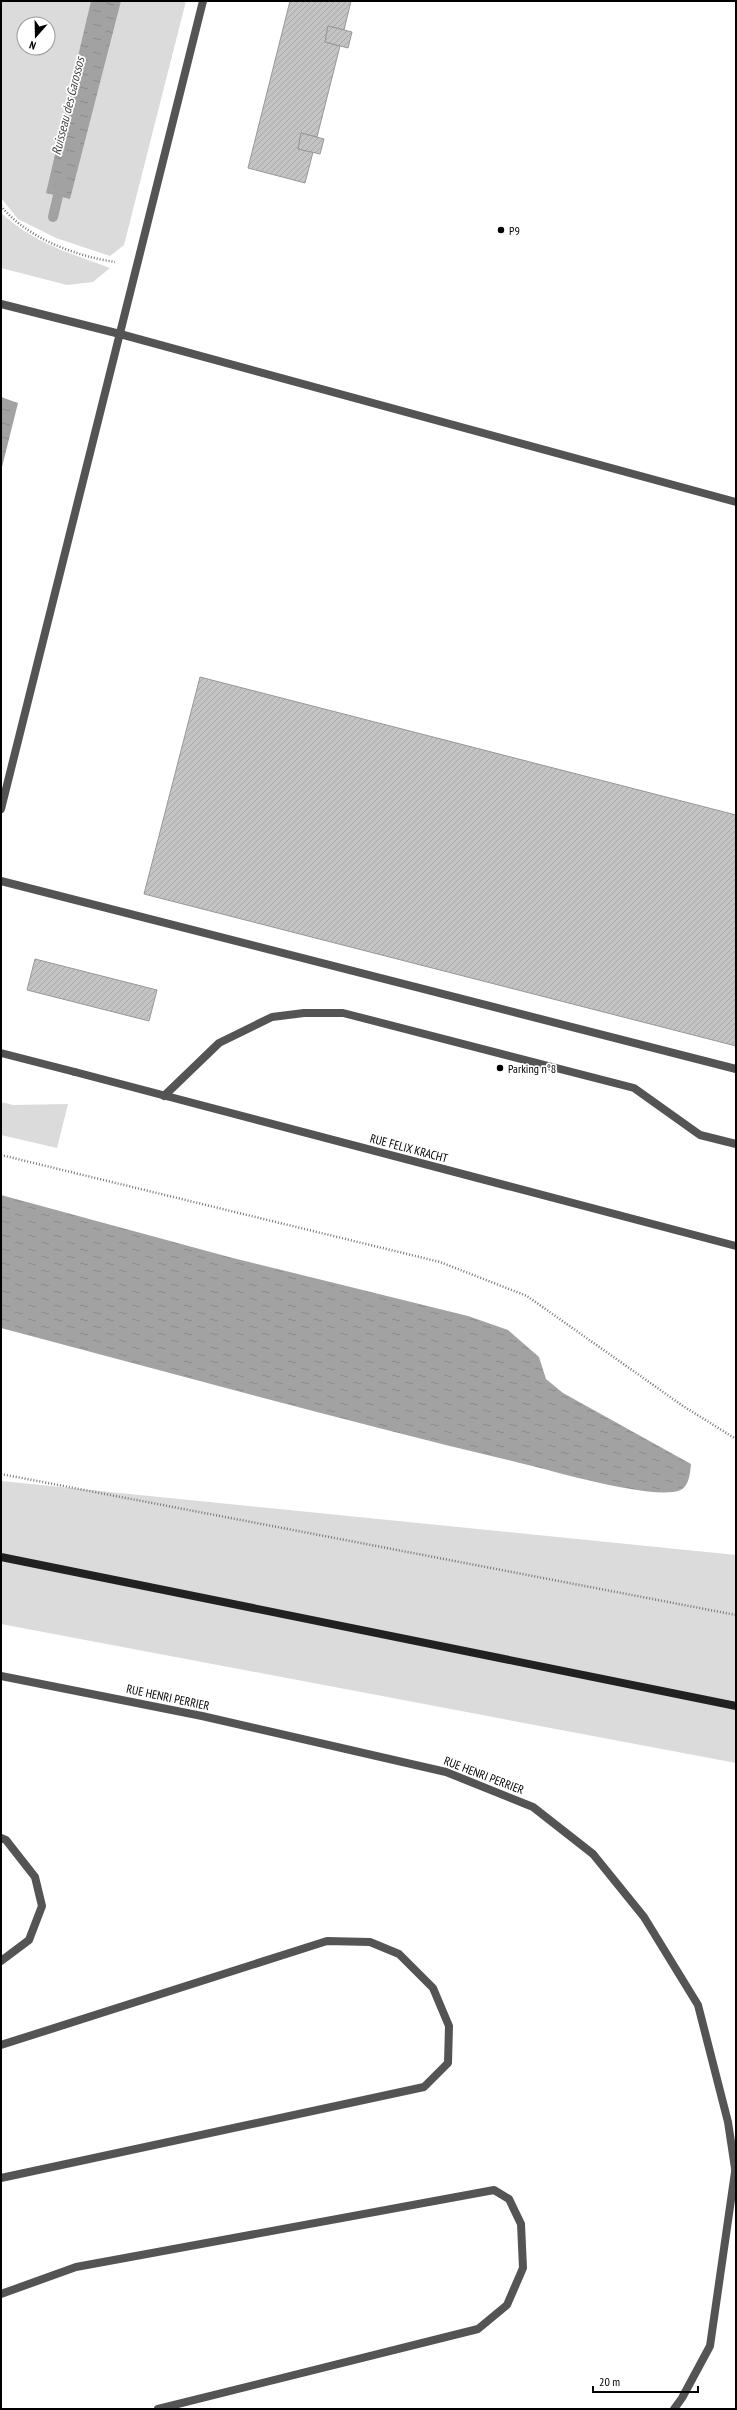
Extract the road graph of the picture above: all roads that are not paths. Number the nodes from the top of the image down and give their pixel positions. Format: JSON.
{"nodes":[{"id":1,"x":203,"y":1,"type":"edge"},
{"id":2,"x":1,"y":304,"type":"edge"},
{"id":3,"x":120,"y":334,"type":"junction"},
{"id":4,"x":736,"y":502,"type":"edge"},
{"id":5,"x":1,"y":809,"type":"edge"},
{"id":6,"x":1,"y":881,"type":"edge"},
{"id":7,"x":1,"y":1054,"type":"edge"},
{"id":8,"x":736,"y":1069,"type":"edge"},
{"id":9,"x":164,"y":1096,"type":"junction"},
{"id":10,"x":736,"y":1144,"type":"edge"},
{"id":11,"x":736,"y":1246,"type":"edge"},
{"id":12,"x":1,"y":1557,"type":"edge"},
{"id":13,"x":1,"y":1676,"type":"edge"},
{"id":14,"x":736,"y":1706,"type":"edge"},
{"id":15,"x":1,"y":1838,"type":"edge"},
{"id":16,"x":1,"y":1960,"type":"edge"},
{"id":17,"x":1,"y":2045,"type":"edge"},
{"id":18,"x":736,"y":2173,"type":"edge"},
{"id":19,"x":1,"y":2178,"type":"edge"},
{"id":20,"x":1,"y":2294,"type":"edge"},
{"id":21,"x":158,"y":2409,"type":"edge"},
{"id":22,"x":674,"y":2409,"type":"edge"}],
"edges":[{"from":1,"to":3,"type":"street"},
{"from":2,"to":3,"type":"street"},
{"from":3,"to":4,"type":"street"},
{"from":3,"to":5,"type":"street"},
{"from":6,"to":8,"type":"street"},
{"from":7,"to":9,"type":"street","name":"RUE FELIX KRACHT"},
{"from":9,"to":10,"type":"street"},
{"from":9,"to":11,"type":"street","name":"RUE FELIX KRACHT"},
{"from":12,"to":14,"type":"main road"},
{"from":13,"to":18,"type":"street","name":"RUE HENRI PERRIER"},
{"from":15,"to":16,"type":"street"},
{"from":17,"to":19,"type":"street"},
{"from":18,"to":22,"type":"street","name":"RUE HENRI PERRIER"},
{"from":20,"to":21,"type":"street"}]}
